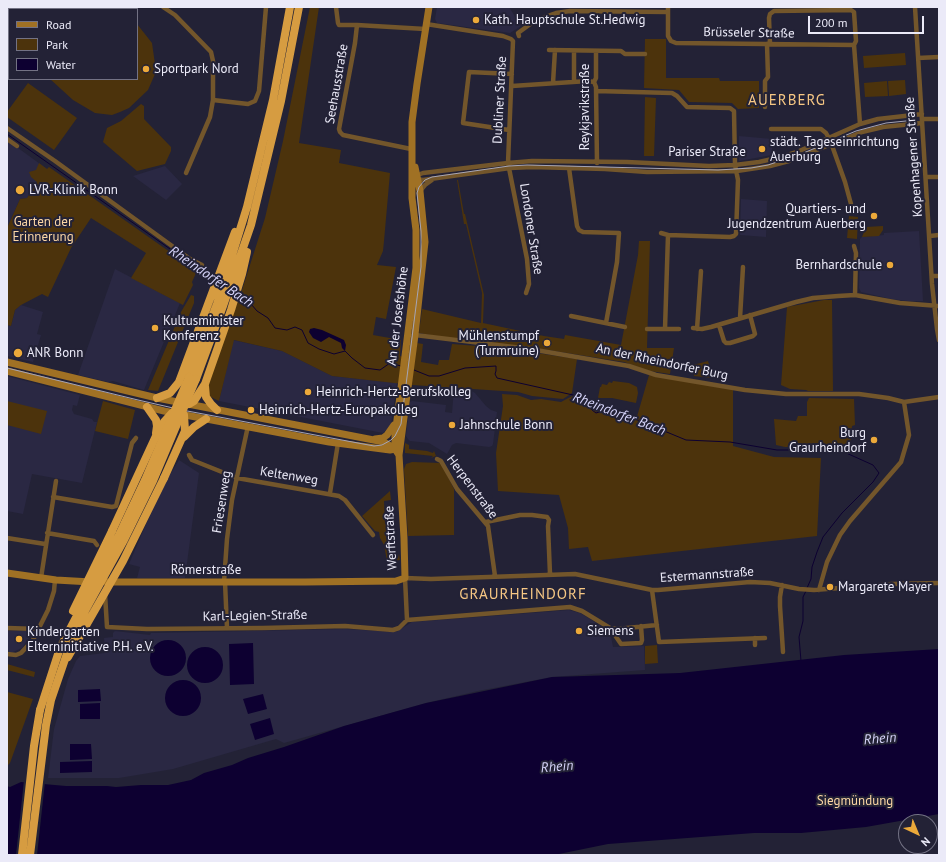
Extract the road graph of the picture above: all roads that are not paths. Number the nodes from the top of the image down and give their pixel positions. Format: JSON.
{"nodes":[{"id":1,"x":163,"y":7,"type":"edge"},
{"id":2,"x":266,"y":7,"type":"edge"},
{"id":3,"x":290,"y":7,"type":"edge"},
{"id":4,"x":299,"y":7,"type":"edge"},
{"id":5,"x":336,"y":7,"type":"edge"},
{"id":6,"x":429,"y":7,"type":"edge"},
{"id":7,"x":915,"y":7,"type":"edge"},
{"id":8,"x":668,"y":10,"type":"edge"},
{"id":9,"x":357,"y":26,"type":"junction"},
{"id":10,"x":425,"y":27,"type":"junction"},
{"id":11,"x":519,"y":36,"type":"dead end"},
{"id":12,"x":768,"y":44,"type":"junction"},
{"id":13,"x":854,"y":45,"type":"junction"},
{"id":14,"x":549,"y":50,"type":"dead end"},
{"id":15,"x":555,"y":50,"type":"junction"},
{"id":16,"x":574,"y":50,"type":"junction"},
{"id":17,"x":596,"y":51,"type":"junction"},
{"id":18,"x":645,"y":54,"type":"dead end"},
{"id":19,"x":918,"y":58,"type":"junction"},
{"id":20,"x":939,"y":58,"type":"edge"},
{"id":21,"x":512,"y":74,"type":"junction"},
{"id":22,"x":574,"y":82,"type":"junction"},
{"id":23,"x":594,"y":82,"type":"junction"},
{"id":24,"x":553,"y":83,"type":"junction"},
{"id":25,"x":512,"y":86,"type":"junction"},
{"id":26,"x":596,"y":91,"type":"junction"},
{"id":27,"x":213,"y":100,"type":"junction"},
{"id":28,"x":766,"y":107,"type":"dead end"},
{"id":29,"x":922,"y":119,"type":"junction"},
{"id":30,"x":939,"y":119,"type":"edge"},
{"id":31,"x":860,"y":124,"type":"junction"},
{"id":32,"x":7,"y":128,"type":"edge"},
{"id":33,"x":509,"y":130,"type":"junction"},
{"id":34,"x":771,"y":130,"type":"dead end"},
{"id":35,"x":7,"y":138,"type":"edge"},
{"id":36,"x":829,"y":138,"type":"junction"},
{"id":37,"x":832,"y":144,"type":"junction"},
{"id":38,"x":17,"y":146,"type":"dead end"},
{"id":39,"x":411,"y":149,"type":"junction"},
{"id":40,"x":508,"y":163,"type":"junction"},
{"id":41,"x":597,"y":163,"type":"junction"},
{"id":42,"x":735,"y":165,"type":"junction"},
{"id":43,"x":510,"y":168,"type":"junction"},
{"id":44,"x":569,"y":168,"type":"junction"},
{"id":45,"x":737,"y":171,"type":"junction"},
{"id":46,"x":186,"y":173,"type":"dead end"},
{"id":47,"x":926,"y":177,"type":"junction"},
{"id":48,"x":939,"y":177,"type":"edge"},
{"id":49,"x":416,"y":178,"type":"junction"},
{"id":50,"x":435,"y":179,"type":"junction"},
{"id":51,"x":420,"y":191,"type":"junction"},
{"id":52,"x":850,"y":209,"type":"dead end"},
{"id":53,"x":661,"y":233,"type":"dead end"},
{"id":54,"x":668,"y":235,"type":"junction"},
{"id":55,"x":939,"y":235,"type":"edge"},
{"id":56,"x":930,"y":236,"type":"junction"},
{"id":57,"x":854,"y":246,"type":"dead end"},
{"id":58,"x":202,"y":265,"type":"dead end"},
{"id":59,"x":742,"y":266,"type":"dead end"},
{"id":60,"x":232,"y":271,"type":"junction"},
{"id":61,"x":701,"y":271,"type":"dead end"},
{"id":62,"x":932,"y":276,"type":"junction"},
{"id":63,"x":939,"y":276,"type":"edge"},
{"id":64,"x":526,"y":293,"type":"dead end"},
{"id":65,"x":855,"y":295,"type":"junction"},
{"id":66,"x":220,"y":305,"type":"junction"},
{"id":67,"x":937,"y":306,"type":"edge"},
{"id":68,"x":750,"y":315,"type":"junction"},
{"id":69,"x":571,"y":316,"type":"dead end"},
{"id":70,"x":740,"y":318,"type":"junction"},
{"id":71,"x":606,"y":323,"type":"junction"},
{"id":72,"x":719,"y":325,"type":"junction"},
{"id":73,"x":625,"y":327,"type":"dead end"},
{"id":74,"x":647,"y":329,"type":"dead end"},
{"id":75,"x":665,"y":329,"type":"junction"},
{"id":76,"x":679,"y":329,"type":"dead end"},
{"id":77,"x":415,"y":335,"type":"junction"},
{"id":78,"x":939,"y":340,"type":"edge"},
{"id":79,"x":7,"y":362,"type":"edge"},
{"id":80,"x":407,"y":369,"type":"junction"},
{"id":81,"x":7,"y":372,"type":"edge"},
{"id":82,"x":193,"y":378,"type":"junction"},
{"id":83,"x":179,"y":382,"type":"junction"},
{"id":84,"x":204,"y":384,"type":"junction"},
{"id":85,"x":939,"y":397,"type":"edge"},
{"id":86,"x":157,"y":398,"type":"junction"},
{"id":87,"x":904,"y":402,"type":"junction"},
{"id":88,"x":189,"y":404,"type":"junction"},
{"id":89,"x":147,"y":407,"type":"junction"},
{"id":90,"x":181,"y":408,"type":"junction"},
{"id":91,"x":217,"y":410,"type":"junction"},
{"id":92,"x":172,"y":413,"type":"junction"},
{"id":93,"x":206,"y":419,"type":"junction"},
{"id":94,"x":397,"y":419,"type":"junction"},
{"id":95,"x":248,"y":426,"type":"junction"},
{"id":96,"x":156,"y":436,"type":"junction"},
{"id":97,"x":136,"y":438,"type":"dead end"},
{"id":98,"x":182,"y":440,"type":"junction"},
{"id":99,"x":374,"y":440,"type":"junction"},
{"id":100,"x":338,"y":443,"type":"junction"},
{"id":101,"x":397,"y":452,"type":"junction"},
{"id":102,"x":190,"y":455,"type":"dead end"},
{"id":103,"x":437,"y":458,"type":"dead end"},
{"id":104,"x":237,"y":478,"type":"junction"},
{"id":105,"x":56,"y":481,"type":"dead end"},
{"id":106,"x":330,"y":494,"type":"junction"},
{"id":107,"x":53,"y":497,"type":"junction"},
{"id":108,"x":486,"y":522,"type":"junction"},
{"id":109,"x":47,"y":533,"type":"junction"},
{"id":110,"x":373,"y":535,"type":"dead end"},
{"id":111,"x":7,"y":538,"type":"edge"},
{"id":112,"x":45,"y":544,"type":"junction"},
{"id":113,"x":97,"y":545,"type":"dead end"},
{"id":114,"x":7,"y":574,"type":"edge"},
{"id":115,"x":550,"y":574,"type":"junction"},
{"id":116,"x":495,"y":576,"type":"junction"},
{"id":117,"x":41,"y":578,"type":"junction"},
{"id":118,"x":405,"y":578,"type":"junction"},
{"id":119,"x":55,"y":580,"type":"junction"},
{"id":120,"x":105,"y":582,"type":"junction"},
{"id":121,"x":225,"y":582,"type":"junction"},
{"id":122,"x":939,"y":583,"type":"edge"},
{"id":123,"x":782,"y":585,"type":"junction"},
{"id":124,"x":652,"y":590,"type":"junction"},
{"id":125,"x":819,"y":590,"type":"junction"},
{"id":126,"x":407,"y":620,"type":"junction"},
{"id":127,"x":657,"y":625,"type":"junction"},
{"id":128,"x":641,"y":626,"type":"junction"},
{"id":129,"x":7,"y":628,"type":"edge"},
{"id":130,"x":227,"y":628,"type":"junction"},
{"id":131,"x":610,"y":628,"type":"junction"},
{"id":132,"x":39,"y":629,"type":"junction"},
{"id":133,"x":755,"y":638,"type":"junction"},
{"id":134,"x":765,"y":638,"type":"dead end"},
{"id":135,"x":755,"y":645,"type":"dead end"},
{"id":136,"x":783,"y":652,"type":"dead end"},
{"id":137,"x":7,"y":654,"type":"edge"},
{"id":138,"x":59,"y":673,"type":"junction"},
{"id":139,"x":40,"y":710,"type":"junction"},
{"id":140,"x":22,"y":855,"type":"edge"},
{"id":141,"x":30,"y":855,"type":"edge"}],
"edges":[{"from":1,"to":27,"type":"street"},
{"from":2,"to":27,"type":"street"},
{"from":3,"to":60,"type":"highway"},
{"from":4,"to":60,"type":"highway"},
{"from":5,"to":9,"type":"street","name":"Seehausstraße"},
{"from":6,"to":10,"type":"street","name":"An der Josefshöhe"},
{"from":7,"to":19,"type":"street","name":"Kopenhagener Straße"},
{"from":8,"to":11,"type":"street"},
{"from":8,"to":12,"type":"street","name":"Brüsseler Straße"},
{"from":9,"to":10,"type":"street"},
{"from":9,"to":39,"type":"street","name":"Seehausstraße"},
{"from":10,"to":21,"type":"street","name":"Dubliner Straße"},
{"from":10,"to":39,"type":"street","name":"An der Josefshöhe"},
{"from":12,"to":13,"type":"street","name":"Brüsseler Straße"},
{"from":12,"to":13,"type":"street"},
{"from":12,"to":28,"type":"street"},
{"from":13,"to":31,"type":"street"},
{"from":14,"to":15,"type":"street"},
{"from":15,"to":16,"type":"street"},
{"from":15,"to":24,"type":"street"},
{"from":16,"to":17,"type":"street"},
{"from":16,"to":22,"type":"street"},
{"from":17,"to":18,"type":"street"},
{"from":17,"to":23,"type":"street","name":"Reykjavikstraße"},
{"from":19,"to":20,"type":"street"},
{"from":19,"to":29,"type":"street","name":"Kopenhagener Straße"},
{"from":21,"to":25,"type":"street","name":"Dubliner Straße"},
{"from":21,"to":33,"type":"street"},
{"from":22,"to":23,"type":"street"},
{"from":22,"to":24,"type":"street"},
{"from":23,"to":26,"type":"street","name":"Reykjavikstraße"},
{"from":24,"to":25,"type":"street"},
{"from":25,"to":33,"type":"street","name":"Dubliner Straße"},
{"from":26,"to":41,"type":"street","name":"Reykjavikstraße"},
{"from":26,"to":42,"type":"street"},
{"from":27,"to":46,"type":"street"},
{"from":29,"to":30,"type":"street"},
{"from":29,"to":31,"type":"street","name":"Pariser Straße"},
{"from":29,"to":37,"type":"street","name":"Pariser Straße"},
{"from":29,"to":47,"type":"street","name":"Kopenhagener Straße"},
{"from":31,"to":36,"type":"street","name":"Pariser Straße"},
{"from":32,"to":58,"type":"street"},
{"from":33,"to":40,"type":"street","name":"Dubliner Straße"},
{"from":34,"to":36,"type":"street"},
{"from":35,"to":38,"type":"street"},
{"from":36,"to":37,"type":"street"},
{"from":36,"to":42,"type":"street","name":"Pariser Straße"},
{"from":37,"to":45,"type":"street","name":"Pariser Straße"},
{"from":37,"to":52,"type":"street"},
{"from":39,"to":49,"type":"street","name":"An der Josefshöhe"},
{"from":40,"to":41,"type":"street","name":"Pariser Straße"},
{"from":40,"to":43,"type":"street"},
{"from":40,"to":49,"type":"street","name":"Pariser Straße"},
{"from":41,"to":42,"type":"street","name":"Pariser Straße"},
{"from":42,"to":45,"type":"street"},
{"from":43,"to":44,"type":"street","name":"Pariser Straße"},
{"from":43,"to":50,"type":"street","name":"Pariser Straße"},
{"from":43,"to":64,"type":"street","name":"Londoner Straße"},
{"from":44,"to":45,"type":"street","name":"Pariser Straße"},
{"from":44,"to":71,"type":"street"},
{"from":45,"to":54,"type":"street"},
{"from":47,"to":48,"type":"street"},
{"from":47,"to":56,"type":"street","name":"Kopenhagener Straße"},
{"from":49,"to":50,"type":"street","name":"Pariser Straße"},
{"from":49,"to":51,"type":"street","name":"An der Josefshöhe"},
{"from":49,"to":80,"type":"street","name":"An der Josefshöhe"},
{"from":50,"to":51,"type":"street"},
{"from":51,"to":77,"type":"street","name":"An der Josefshöhe"},
{"from":53,"to":54,"type":"street"},
{"from":54,"to":75,"type":"street"},
{"from":55,"to":56,"type":"street"},
{"from":56,"to":62,"type":"street","name":"Kopenhagener Straße"},
{"from":57,"to":65,"type":"street"},
{"from":59,"to":70,"type":"street"},
{"from":60,"to":66,"type":"highway"},
{"from":60,"to":66,"type":"highway"},
{"from":61,"to":72,"type":"street"},
{"from":62,"to":63,"type":"street"},
{"from":62,"to":67,"type":"street","name":"Kopenhagener Straße"},
{"from":65,"to":67,"type":"street"},
{"from":65,"to":68,"type":"street"},
{"from":66,"to":82,"type":"highway"},
{"from":66,"to":83,"type":"highway"},
{"from":66,"to":84,"type":"highway"},
{"from":67,"to":78,"type":"street","name":"Kopenhagener Straße"},
{"from":68,"to":70,"type":"street"},
{"from":68,"to":72,"type":"street"},
{"from":69,"to":71,"type":"street"},
{"from":70,"to":72,"type":"street"},
{"from":71,"to":73,"type":"street"},
{"from":74,"to":75,"type":"street"},
{"from":75,"to":76,"type":"street"},
{"from":77,"to":80,"type":"street","name":"An der Josefshöhe"},
{"from":77,"to":87,"type":"street","name":"An der Rheindorfer Burg"},
{"from":79,"to":86,"type":"street"},
{"from":80,"to":94,"type":"street","name":"An der Josefshöhe"},
{"from":80,"to":101,"type":"street","name":"An der Josefshöhe"},
{"from":81,"to":89,"type":"street"},
{"from":82,"to":138,"type":"highway","bridge":true},
{"from":82,"to":139,"type":"highway","bridge":true},
{"from":83,"to":86,"type":"highway"},
{"from":83,"to":90,"type":"highway"},
{"from":84,"to":88,"type":"highway"},
{"from":84,"to":91,"type":"highway"},
{"from":85,"to":87,"type":"street","name":"An der Rheindorfer Burg"},
{"from":86,"to":90,"type":"street"},
{"from":87,"to":125,"type":"street"},
{"from":88,"to":90,"type":"street"},
{"from":88,"to":91,"type":"street"},
{"from":89,"to":92,"type":"street"},
{"from":89,"to":96,"type":"highway"},
{"from":90,"to":92,"type":"street"},
{"from":90,"to":93,"type":"street"},
{"from":90,"to":98,"type":"highway"},
{"from":91,"to":99,"type":"street"},
{"from":92,"to":96,"type":"highway"},
{"from":93,"to":95,"type":"street"},
{"from":93,"to":98,"type":"highway"},
{"from":94,"to":99,"type":"street"},
{"from":94,"to":101,"type":"street","name":"An der Josefshöhe"},
{"from":95,"to":100,"type":"street"},
{"from":95,"to":104,"type":"street","name":"Friesenweg"},
{"from":96,"to":139,"type":"highway","bridge":true},
{"from":97,"to":107,"type":"street"},
{"from":98,"to":138,"type":"highway","bridge":true},
{"from":99,"to":101,"type":"street"},
{"from":100,"to":101,"type":"street"},
{"from":100,"to":106,"type":"street"},
{"from":101,"to":118,"type":"street","name":"Werftstraße"},
{"from":102,"to":104,"type":"street","name":"Keltenweg"},
{"from":103,"to":108,"type":"street","name":"Herpenstraße"},
{"from":104,"to":106,"type":"street","name":"Keltenweg"},
{"from":104,"to":121,"type":"street","name":"Friesenweg"},
{"from":105,"to":107,"type":"street"},
{"from":106,"to":110,"type":"street","name":"Keltenweg"},
{"from":107,"to":109,"type":"street"},
{"from":108,"to":115,"type":"street"},
{"from":108,"to":116,"type":"street","name":"Herpenstraße"},
{"from":109,"to":112,"type":"street"},
{"from":109,"to":113,"type":"street"},
{"from":111,"to":112,"type":"street"},
{"from":112,"to":117,"type":"street"},
{"from":114,"to":117,"type":"street","name":"Römerstraße"},
{"from":115,"to":116,"type":"street","name":"Estermannstraße"},
{"from":115,"to":124,"type":"street","name":"Estermannstraße"},
{"from":116,"to":118,"type":"street","name":"Estermannstraße"},
{"from":117,"to":119,"type":"street","name":"Römerstraße"},
{"from":118,"to":121,"type":"street","name":"Römerstraße"},
{"from":118,"to":126,"type":"street","name":"Werftstraße"},
{"from":119,"to":120,"type":"street","name":"Römerstraße"},
{"from":119,"to":132,"type":"street"},
{"from":120,"to":121,"type":"street","name":"Römerstraße"},
{"from":120,"to":130,"type":"street","name":"Karl-Legien-Straße"},
{"from":121,"to":130,"type":"street","name":"Friesenweg"},
{"from":122,"to":125,"type":"street","name":"Estermannstraße"},
{"from":123,"to":124,"type":"street","name":"Estermannstraße"},
{"from":123,"to":125,"type":"street","name":"Estermannstraße"},
{"from":123,"to":136,"type":"street"},
{"from":124,"to":127,"type":"street"},
{"from":126,"to":130,"type":"street","name":"Karl-Legien-Straße"},
{"from":126,"to":131,"type":"street"},
{"from":127,"to":128,"type":"street"},
{"from":127,"to":133,"type":"street"},
{"from":128,"to":131,"type":"street"},
{"from":128,"to":131,"type":"street"},
{"from":129,"to":132,"type":"street"},
{"from":132,"to":137,"type":"street"},
{"from":133,"to":134,"type":"street"},
{"from":133,"to":135,"type":"street"},
{"from":138,"to":141,"type":"highway"},
{"from":139,"to":140,"type":"highway"}]}
